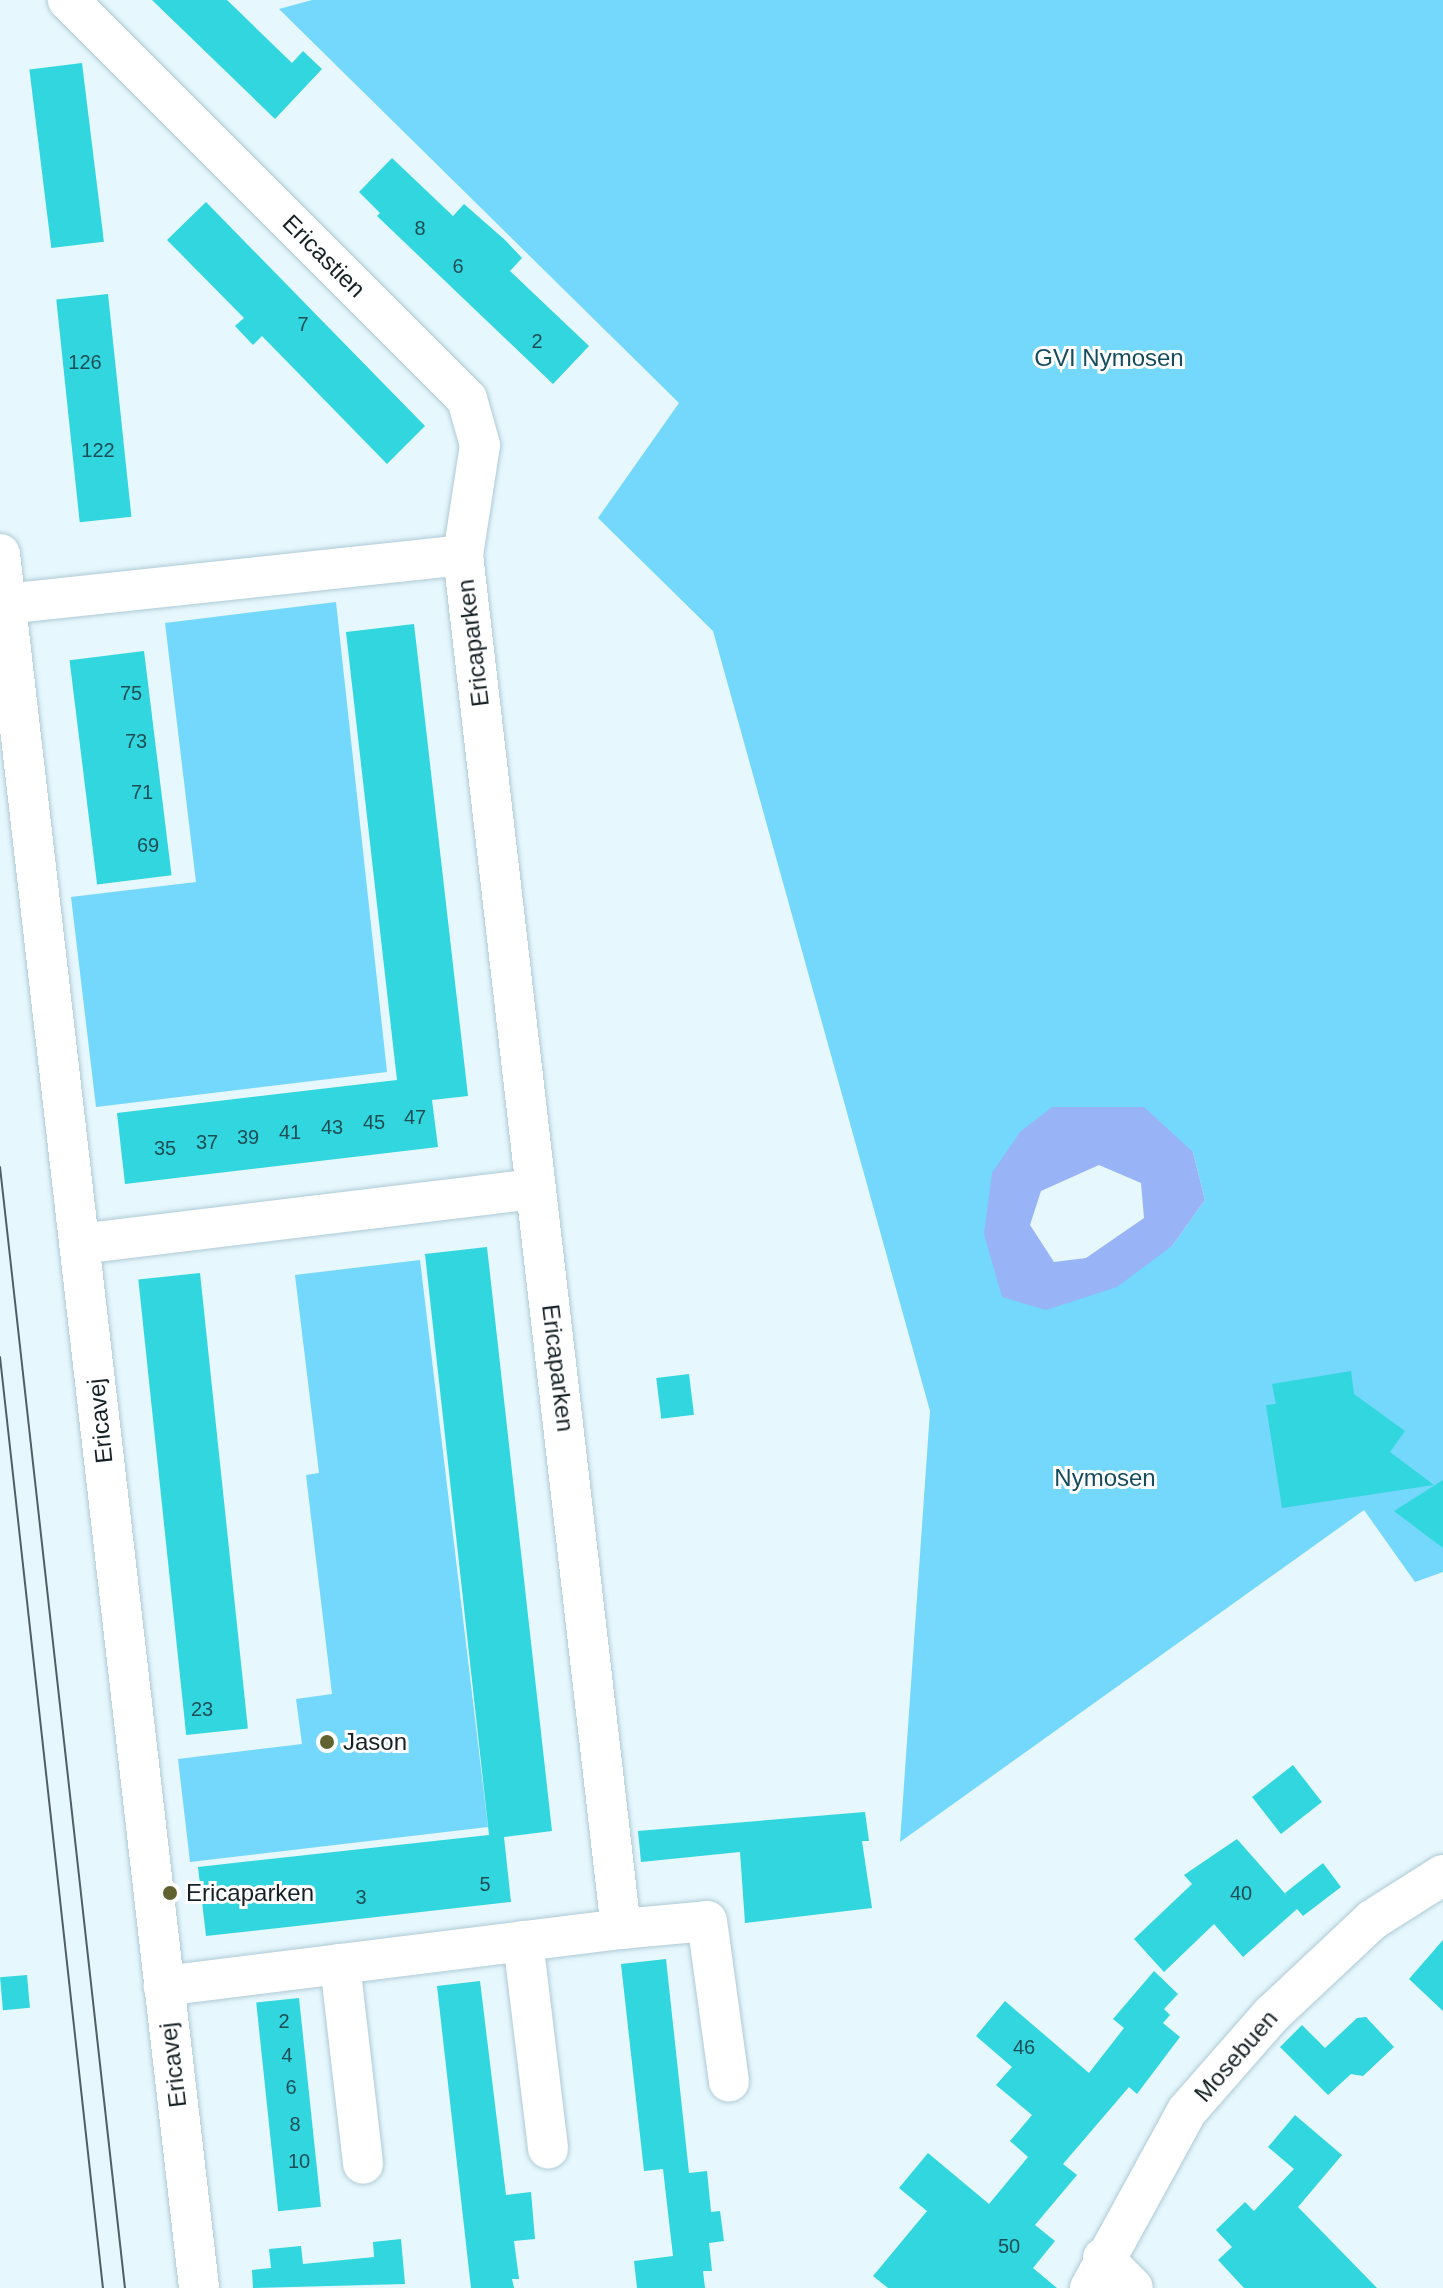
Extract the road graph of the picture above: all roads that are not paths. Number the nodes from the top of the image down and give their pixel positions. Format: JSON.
{"nodes":[{"id":1,"x":68,"y":0,"type":"edge"},
{"id":2,"x":0,"y":554,"type":"edge"},
{"id":3,"x":463,"y":555,"type":"junction"},
{"id":4,"x":5,"y":604,"type":"junction"},
{"id":5,"x":536,"y":1189,"type":"junction"},
{"id":6,"x":80,"y":1244,"type":"junction"},
{"id":7,"x":1443,"y":1875,"type":"edge"},
{"id":8,"x":621,"y":1929,"type":"junction"},
{"id":9,"x":523,"y":1941,"type":"junction"},
{"id":10,"x":340,"y":1964,"type":"junction"},
{"id":11,"x":164,"y":1986,"type":"junction"},
{"id":12,"x":729,"y":2081,"type":"dead end"},
{"id":13,"x":548,"y":2148,"type":"dead end"},
{"id":14,"x":363,"y":2164,"type":"dead end"},
{"id":15,"x":1096,"y":2273,"type":"edge"},
{"id":16,"x":199,"y":2288,"type":"edge"},
{"id":17,"x":1133,"y":2288,"type":"edge"}],
"edges":[{"from":1,"to":3,"type":"street","name":"Ericastien"},
{"from":2,"to":4,"type":"street","name":"Ericavej"},
{"from":3,"to":4,"type":"street","name":"Ericaparken"},
{"from":3,"to":5,"type":"street","name":"Ericaparken"},
{"from":4,"to":6,"type":"street","name":"Ericavej"},
{"from":5,"to":6,"type":"street"},
{"from":5,"to":8,"type":"street","name":"Ericaparken"},
{"from":6,"to":11,"type":"street","name":"Ericavej"},
{"from":7,"to":15,"type":"street","name":"Mosebuen"},
{"from":8,"to":9,"type":"street"},
{"from":8,"to":12,"type":"street"},
{"from":9,"to":10,"type":"street"},
{"from":9,"to":13,"type":"street"},
{"from":10,"to":11,"type":"street"},
{"from":10,"to":14,"type":"street"},
{"from":11,"to":16,"type":"street","name":"Ericavej"},
{"from":15,"to":17,"type":"street"}]}
